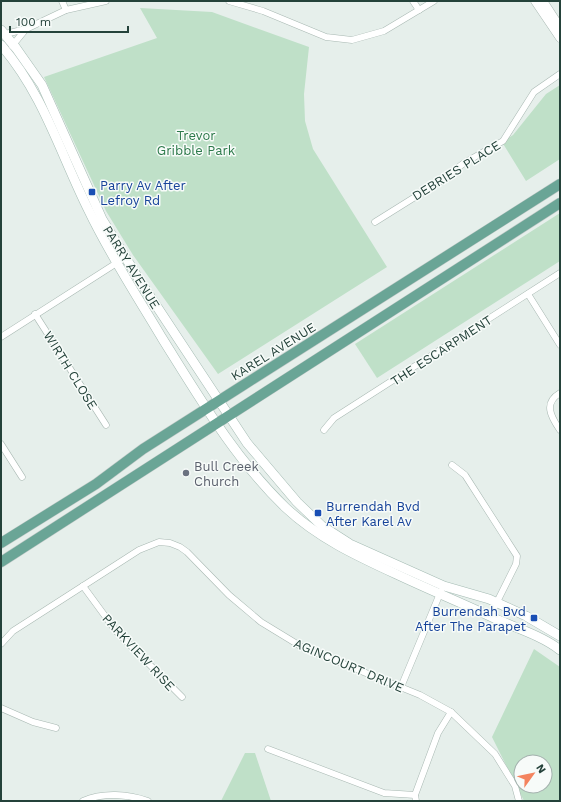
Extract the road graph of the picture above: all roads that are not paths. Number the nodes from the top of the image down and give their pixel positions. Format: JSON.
{"nodes":[{"id":1,"x":62,"y":1,"type":"edge"},
{"id":2,"x":106,"y":1,"type":"edge"},
{"id":3,"x":230,"y":1,"type":"edge"},
{"id":4,"x":413,"y":1,"type":"edge"},
{"id":5,"x":434,"y":1,"type":"edge"},
{"id":6,"x":535,"y":1,"type":"edge"},
{"id":7,"x":543,"y":1,"type":"edge"},
{"id":8,"x":251,"y":4,"type":"edge"},
{"id":9,"x":66,"y":10,"type":"junction"},
{"id":10,"x":419,"y":10,"type":"junction"},
{"id":11,"x":560,"y":27,"type":"edge"},
{"id":12,"x":26,"y":29,"type":"junction"},
{"id":13,"x":2,"y":33,"type":"edge"},
{"id":14,"x":560,"y":38,"type":"edge"},
{"id":15,"x":7,"y":47,"type":"edge"},
{"id":16,"x":560,"y":74,"type":"edge"},
{"id":17,"x":560,"y":184,"type":"edge"},
{"id":18,"x":560,"y":202,"type":"edge"},
{"id":19,"x":375,"y":222,"type":"dead end"},
{"id":20,"x":126,"y":257,"type":"junction"},
{"id":21,"x":117,"y":263,"type":"junction"},
{"id":22,"x":560,"y":273,"type":"edge"},
{"id":23,"x":528,"y":294,"type":"junction"},
{"id":24,"x":35,"y":314,"type":"junction"},
{"id":25,"x":1,"y":337,"type":"edge"},
{"id":26,"x":560,"y":345,"type":"edge"},
{"id":27,"x":560,"y":393,"type":"edge"},
{"id":28,"x":219,"y":401,"type":"junction"},
{"id":29,"x":208,"y":408,"type":"junction"},
{"id":30,"x":228,"y":416,"type":"junction"},
{"id":31,"x":217,"y":423,"type":"junction"},
{"id":32,"x":106,"y":425,"type":"dead end"},
{"id":33,"x":324,"y":430,"type":"dead end"},
{"id":34,"x":560,"y":430,"type":"edge"},
{"id":35,"x":1,"y":444,"type":"edge"},
{"id":36,"x":452,"y":465,"type":"dead end"},
{"id":37,"x":22,"y":477,"type":"dead end"},
{"id":38,"x":1,"y":544,"type":"edge"},
{"id":39,"x":1,"y":562,"type":"edge"},
{"id":40,"x":83,"y":586,"type":"junction"},
{"id":41,"x":442,"y":590,"type":"junction"},
{"id":42,"x":496,"y":602,"type":"junction"},
{"id":43,"x":490,"y":616,"type":"junction"},
{"id":44,"x":560,"y":636,"type":"edge"},
{"id":45,"x":1,"y":644,"type":"edge"},
{"id":46,"x":560,"y":650,"type":"edge"},
{"id":47,"x":401,"y":687,"type":"junction"},
{"id":48,"x":182,"y":697,"type":"dead end"},
{"id":49,"x":1,"y":708,"type":"edge"},
{"id":50,"x":452,"y":712,"type":"junction"},
{"id":51,"x":56,"y":728,"type":"dead end"},
{"id":52,"x":268,"y":749,"type":"dead end"},
{"id":53,"x":415,"y":798,"type":"edge"},
{"id":54,"x":83,"y":801,"type":"edge"},
{"id":55,"x":148,"y":801,"type":"edge"},
{"id":56,"x":519,"y":801,"type":"edge"}],
"edges":[{"from":1,"to":9,"type":"street"},
{"from":2,"to":9,"type":"street"},
{"from":3,"to":8,"type":"street"},
{"from":4,"to":10,"type":"street"},
{"from":5,"to":10,"type":"street"},
{"from":6,"to":14,"type":"street"},
{"from":7,"to":11,"type":"street"},
{"from":8,"to":10,"type":"street"},
{"from":9,"to":12,"type":"street"},
{"from":12,"to":13,"type":"street"},
{"from":12,"to":15,"type":"street"},
{"from":13,"to":15,"type":"main road","name":"PARRY AVENUE"},
{"from":15,"to":20,"type":"main road","name":"PARRY AVENUE"},
{"from":15,"to":21,"type":"main road","name":"PARRY AVENUE"},
{"from":16,"to":19,"type":"street","name":"DEBRIES PLACE"},
{"from":17,"to":28,"type":"main road","name":"KAREL AVENUE"},
{"from":18,"to":30,"type":"main road"},
{"from":20,"to":21,"type":"street"},
{"from":20,"to":28,"type":"main road","name":"PARRY AVENUE"},
{"from":21,"to":24,"type":"street"},
{"from":21,"to":29,"type":"main road","name":"PARRY AVENUE"},
{"from":22,"to":23,"type":"street","name":"THE ESCARPMENT"},
{"from":23,"to":26,"type":"street"},
{"from":23,"to":33,"type":"street","name":"THE ESCARPMENT"},
{"from":24,"to":25,"type":"street"},
{"from":24,"to":32,"type":"street","name":"WIRTH CLOSE"},
{"from":27,"to":34,"type":"street"},
{"from":28,"to":29,"type":"main road","name":"KAREL AVENUE"},
{"from":28,"to":30,"type":"main road","name":"PARRY AVENUE"},
{"from":29,"to":31,"type":"main road","name":"PARRY AVENUE"},
{"from":29,"to":38,"type":"main road","name":"KAREL AVENUE"},
{"from":30,"to":31,"type":"main road"},
{"from":30,"to":41,"type":"main road","name":"PARRY AVENUE"},
{"from":31,"to":39,"type":"main road"},
{"from":31,"to":41,"type":"main road","name":"PARRY AVENUE"},
{"from":35,"to":37,"type":"street"},
{"from":36,"to":42,"type":"street"},
{"from":40,"to":45,"type":"street","name":"AGINCOURT DRIVE"},
{"from":40,"to":47,"type":"street","name":"AGINCOURT DRIVE"},
{"from":40,"to":48,"type":"street","name":"PARKVIEW RISE"},
{"from":41,"to":42,"type":"main road"},
{"from":41,"to":43,"type":"main road"},
{"from":41,"to":47,"type":"street"},
{"from":42,"to":43,"type":"street"},
{"from":42,"to":44,"type":"main road"},
{"from":43,"to":46,"type":"main road"},
{"from":47,"to":50,"type":"street","name":"AGINCOURT DRIVE"},
{"from":49,"to":51,"type":"street"},
{"from":50,"to":53,"type":"street"},
{"from":50,"to":56,"type":"street","name":"AGINCOURT DRIVE"},
{"from":52,"to":53,"type":"street"},
{"from":54,"to":55,"type":"street"}]}
